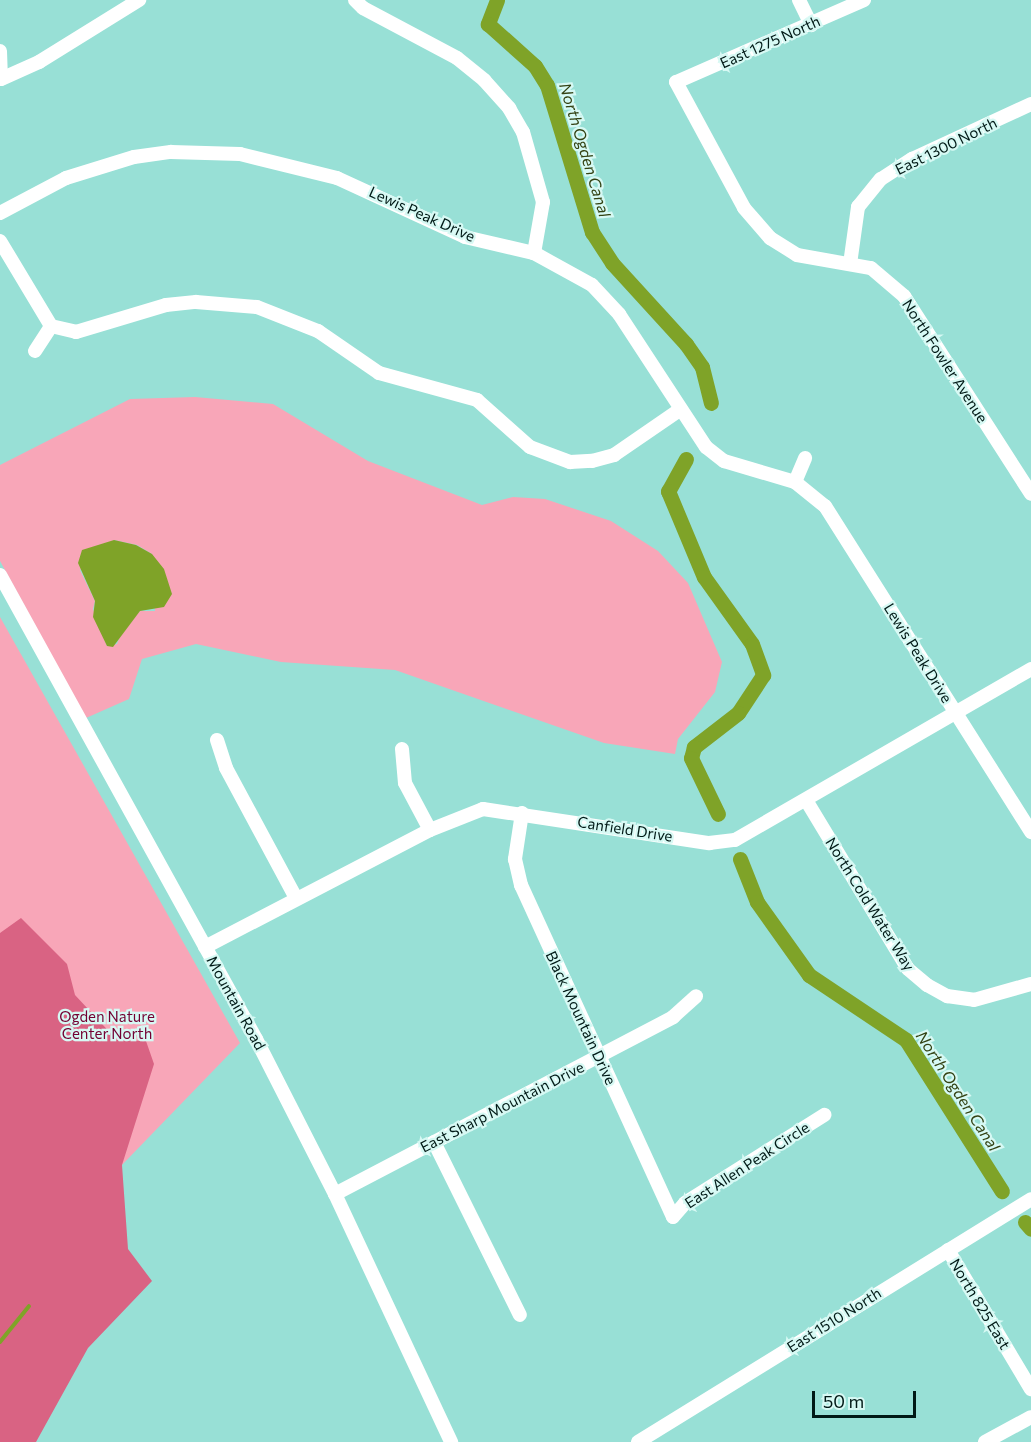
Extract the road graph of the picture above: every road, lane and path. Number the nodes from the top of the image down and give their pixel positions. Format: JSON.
{"nodes":[{"id":1,"x":139,"y":0,"type":"edge"},
{"id":2,"x":355,"y":0,"type":"edge"},
{"id":3,"x":799,"y":0,"type":"edge"},
{"id":4,"x":864,"y":0,"type":"edge"},
{"id":5,"x":811,"y":25,"type":"junction"},
{"id":6,"x":0,"y":51,"type":"edge"},
{"id":7,"x":1,"y":79,"type":"edge"},
{"id":8,"x":676,"y":82,"type":"joint"},
{"id":9,"x":1031,"y":104,"type":"edge"},
{"id":10,"x":0,"y":213,"type":"edge"},
{"id":11,"x":0,"y":241,"type":"edge"},
{"id":12,"x":534,"y":253,"type":"junction"},
{"id":13,"x":850,"y":264,"type":"junction"},
{"id":14,"x":51,"y":326,"type":"junction"},
{"id":15,"x":35,"y":351,"type":"dead end"},
{"id":16,"x":681,"y":409,"type":"junction"},
{"id":17,"x":806,"y":458,"type":"dead end"},
{"id":18,"x":1027,"y":477,"type":"edge"},
{"id":19,"x":795,"y":482,"type":"junction"},
{"id":20,"x":1031,"y":494,"type":"edge"},
{"id":21,"x":0,"y":575,"type":"edge"},
{"id":22,"x":1031,"y":669,"type":"edge"},
{"id":23,"x":957,"y":715,"type":"junction"},
{"id":24,"x":217,"y":740,"type":"dead end"},
{"id":25,"x":402,"y":749,"type":"dead end"},
{"id":26,"x":806,"y":800,"type":"junction"},
{"id":27,"x":522,"y":813,"type":"junction"},
{"id":28,"x":430,"y":830,"type":"junction"},
{"id":29,"x":1031,"y":832,"type":"edge"},
{"id":30,"x":296,"y":898,"type":"junction"},
{"id":31,"x":206,"y":947,"type":"junction"},
{"id":32,"x":1031,"y":984,"type":"edge"},
{"id":33,"x":696,"y":996,"type":"dead end"},
{"id":34,"x":599,"y":1057,"type":"junction"},
{"id":35,"x":824,"y":1115,"type":"dead end"},
{"id":36,"x":434,"y":1142,"type":"junction"},
{"id":37,"x":335,"y":1194,"type":"junction"},
{"id":38,"x":1031,"y":1199,"type":"edge"},
{"id":39,"x":673,"y":1217,"type":"joint"},
{"id":40,"x":948,"y":1250,"type":"junction"},
{"id":41,"x":520,"y":1315,"type":"dead end"},
{"id":42,"x":1031,"y":1389,"type":"edge"},
{"id":43,"x":1031,"y":1417,"type":"edge"},
{"id":44,"x":451,"y":1442,"type":"edge"},
{"id":45,"x":638,"y":1442,"type":"edge"},
{"id":46,"x":985,"y":1442,"type":"edge"}],
"edges":[{"from":1,"to":7,"type":"street"},
{"from":2,"to":12,"type":"street"},
{"from":3,"to":5,"type":"street"},
{"from":4,"to":5,"type":"street","name":"East 1275 North"},
{"from":5,"to":8,"type":"street","name":"East 1275 North"},
{"from":6,"to":7,"type":"street"},
{"from":8,"to":13,"type":"street","name":"North Fowler Avenue"},
{"from":9,"to":13,"type":"street","name":"East 1300 North"},
{"from":10,"to":12,"type":"street","name":"Lewis Peak Drive"},
{"from":11,"to":14,"type":"street"},
{"from":12,"to":16,"type":"street","name":"Lewis Peak Drive"},
{"from":13,"to":18,"type":"street","name":"North Fowler Avenue"},
{"from":14,"to":15,"type":"street"},
{"from":14,"to":16,"type":"street"},
{"from":16,"to":19,"type":"street","name":"Lewis Peak Drive"},
{"from":17,"to":19,"type":"street"},
{"from":18,"to":20,"type":"street","name":"North Fowler Avenue"},
{"from":19,"to":23,"type":"street","name":"Lewis Peak Drive"},
{"from":21,"to":31,"type":"street","name":"Mountain Road"},
{"from":22,"to":23,"type":"street","name":"Canfield Drive"},
{"from":23,"to":26,"type":"street","name":"Canfield Drive"},
{"from":23,"to":29,"type":"street","name":"Lewis Peak Drive"},
{"from":24,"to":30,"type":"street"},
{"from":25,"to":28,"type":"street"},
{"from":26,"to":27,"type":"street","name":"Canfield Drive"},
{"from":26,"to":32,"type":"street","name":"North Cold Water Way"},
{"from":27,"to":28,"type":"street","name":"Canfield Drive"},
{"from":27,"to":34,"type":"street","name":"Black Mountain Drive"},
{"from":28,"to":30,"type":"street","name":"Canfield Drive"},
{"from":30,"to":31,"type":"street","name":"Canfield Drive"},
{"from":31,"to":37,"type":"street","name":"Mountain Road"},
{"from":33,"to":34,"type":"street","name":"East Sharp Mountain Drive"},
{"from":34,"to":36,"type":"street","name":"East Sharp Mountain Drive"},
{"from":34,"to":39,"type":"street","name":"Black Mountain Drive"},
{"from":35,"to":39,"type":"street","name":"East Allen Peak Circle"},
{"from":36,"to":37,"type":"street","name":"East Sharp Mountain Drive"},
{"from":36,"to":41,"type":"street"},
{"from":37,"to":44,"type":"street","name":"Mountain Road"},
{"from":38,"to":40,"type":"street","name":"East 1510 North"},
{"from":40,"to":42,"type":"street","name":"North 825 East"},
{"from":40,"to":45,"type":"street","name":"East 1510 North"},
{"from":43,"to":46,"type":"street"}]}
